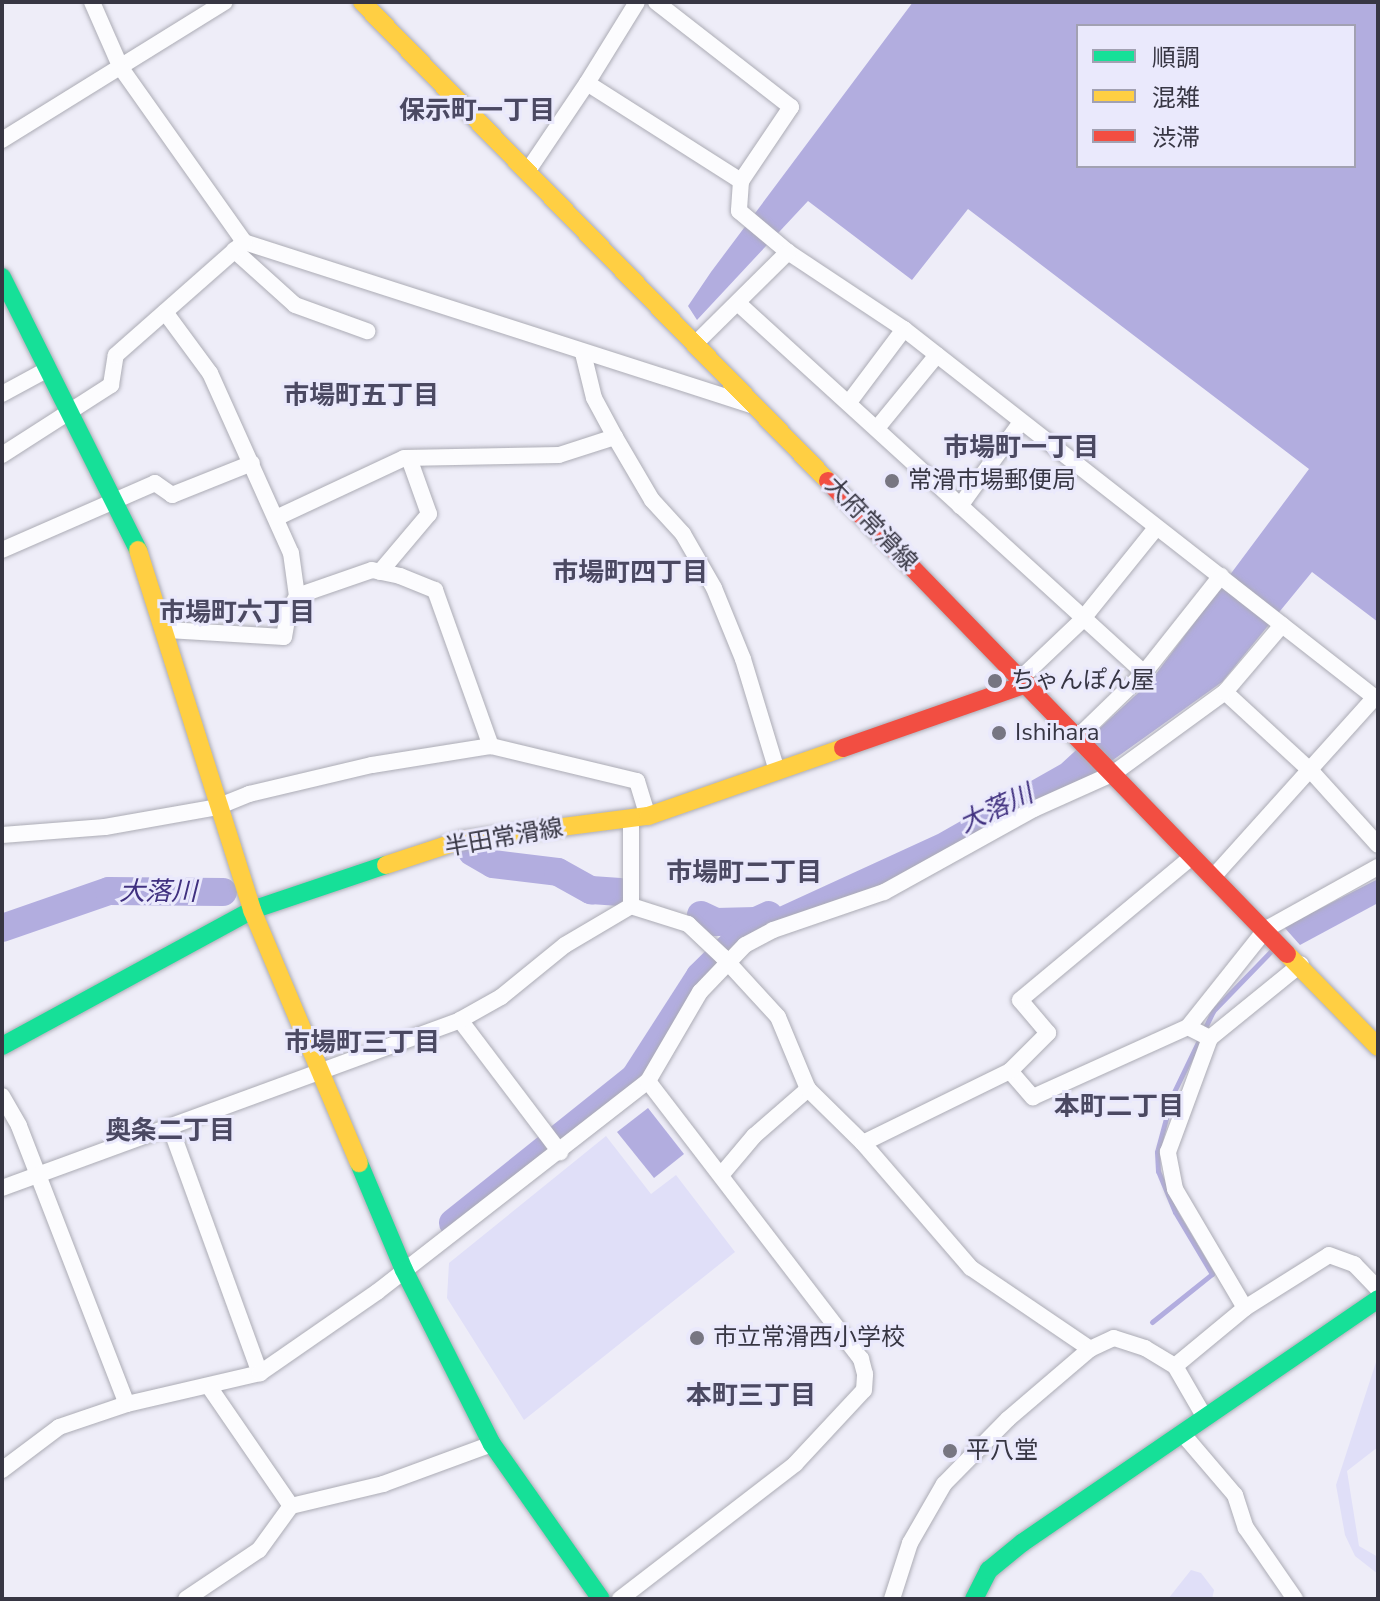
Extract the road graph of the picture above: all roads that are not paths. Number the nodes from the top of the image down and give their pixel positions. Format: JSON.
{"nodes":[{"id":1,"x":92,"y":2,"type":"edge"},
{"id":2,"x":225,"y":2,"type":"edge"},
{"id":3,"x":362,"y":2,"type":"edge"},
{"id":4,"x":637,"y":2,"type":"edge"},
{"id":5,"x":656,"y":2,"type":"edge"},
{"id":6,"x":121,"y":68,"type":"junction"},
{"id":7,"x":587,"y":83,"type":"junction"},
{"id":8,"x":2,"y":140,"type":"edge"},
{"id":9,"x":527,"y":172,"type":"junction"},
{"id":10,"x":741,"y":181,"type":"junction"},
{"id":11,"x":239,"y":246,"type":"junction"},
{"id":12,"x":788,"y":252,"type":"junction"},
{"id":13,"x":2,"y":277,"type":"edge"},
{"id":14,"x":740,"y":305,"type":"junction"},
{"id":15,"x":165,"y":312,"type":"junction"},
{"id":16,"x":904,"y":329,"type":"junction"},
{"id":17,"x":367,"y":331,"type":"dead end"},
{"id":18,"x":695,"y":344,"type":"junction"},
{"id":19,"x":583,"y":353,"type":"junction"},
{"id":20,"x":937,"y":355,"type":"junction"},
{"id":21,"x":48,"y":369,"type":"junction"},
{"id":22,"x":2,"y":394,"type":"edge"},
{"id":23,"x":850,"y":401,"type":"junction"},
{"id":24,"x":756,"y":406,"type":"junction"},
{"id":25,"x":70,"y":412,"type":"junction"},
{"id":26,"x":1021,"y":422,"type":"junction"},
{"id":27,"x":878,"y":427,"type":"junction"},
{"id":28,"x":615,"y":437,"type":"junction"},
{"id":29,"x":2,"y":455,"type":"edge"},
{"id":30,"x":409,"y":458,"type":"junction"},
{"id":31,"x":252,"y":463,"type":"junction"},
{"id":32,"x":115,"y":503,"type":"junction"},
{"id":33,"x":960,"y":506,"type":"junction"},
{"id":34,"x":276,"y":518,"type":"junction"},
{"id":35,"x":1156,"y":528,"type":"junction"},
{"id":36,"x":2,"y":550,"type":"edge"},
{"id":37,"x":380,"y":572,"type":"junction"},
{"id":38,"x":1221,"y":576,"type":"junction"},
{"id":39,"x":297,"y":596,"type":"junction"},
{"id":40,"x":1081,"y":621,"type":"junction"},
{"id":41,"x":1282,"y":625,"type":"junction"},
{"id":42,"x":168,"y":630,"type":"junction"},
{"id":43,"x":1144,"y":673,"type":"junction"},
{"id":44,"x":1024,"y":681,"type":"junction"},
{"id":45,"x":1225,"y":692,"type":"junction"},
{"id":46,"x":1376,"y":698,"type":"edge"},
{"id":47,"x":1083,"y":739,"type":"junction"},
{"id":48,"x":491,"y":746,"type":"junction"},
{"id":49,"x":1111,"y":769,"type":"junction"},
{"id":50,"x":777,"y":771,"type":"junction"},
{"id":51,"x":1312,"y":772,"type":"junction"},
{"id":52,"x":217,"y":807,"type":"junction"},
{"id":53,"x":639,"y":817,"type":"junction"},
{"id":54,"x":2,"y":835,"type":"edge"},
{"id":55,"x":1378,"y":845,"type":"edge"},
{"id":56,"x":1193,"y":856,"type":"junction"},
{"id":57,"x":1378,"y":867,"type":"edge"},
{"id":58,"x":1214,"y":876,"type":"junction"},
{"id":59,"x":631,"y":906,"type":"junction"},
{"id":60,"x":252,"y":910,"type":"junction"},
{"id":61,"x":1270,"y":933,"type":"junction"},
{"id":62,"x":721,"y":955,"type":"junction"},
{"id":63,"x":1294,"y":958,"type":"junction"},
{"id":64,"x":460,"y":1020,"type":"junction"},
{"id":65,"x":1190,"y":1028,"type":"junction"},
{"id":66,"x":1210,"y":1038,"type":"junction"},
{"id":67,"x":2,"y":1046,"type":"edge"},
{"id":68,"x":1378,"y":1047,"type":"edge"},
{"id":69,"x":1010,"y":1071,"type":"junction"},
{"id":70,"x":318,"y":1073,"type":"junction"},
{"id":71,"x":648,"y":1081,"type":"junction"},
{"id":72,"x":808,"y":1089,"type":"junction"},
{"id":73,"x":2,"y":1096,"type":"edge"},
{"id":74,"x":171,"y":1129,"type":"junction"},
{"id":75,"x":863,"y":1143,"type":"junction"},
{"id":76,"x":560,"y":1152,"type":"junction"},
{"id":77,"x":722,"y":1174,"type":"junction"},
{"id":78,"x":36,"y":1176,"type":"junction"},
{"id":79,"x":2,"y":1188,"type":"edge"},
{"id":80,"x":404,"y":1270,"type":"junction"},
{"id":81,"x":1378,"y":1289,"type":"edge"},
{"id":82,"x":1378,"y":1299,"type":"edge"},
{"id":83,"x":1245,"y":1308,"type":"junction"},
{"id":84,"x":1090,"y":1349,"type":"junction"},
{"id":85,"x":1175,"y":1366,"type":"junction"},
{"id":86,"x":260,"y":1373,"type":"junction"},
{"id":87,"x":210,"y":1388,"type":"junction"},
{"id":88,"x":127,"y":1404,"type":"junction"},
{"id":89,"x":1204,"y":1416,"type":"junction"},
{"id":90,"x":1182,"y":1433,"type":"junction"},
{"id":91,"x":492,"y":1444,"type":"junction"},
{"id":92,"x":2,"y":1470,"type":"edge"},
{"id":93,"x":291,"y":1506,"type":"junction"},
{"id":94,"x":597,"y":1598,"type":"edge"},
{"id":95,"x":186,"y":1599,"type":"edge"},
{"id":96,"x":620,"y":1599,"type":"edge"},
{"id":97,"x":892,"y":1599,"type":"edge"},
{"id":98,"x":974,"y":1599,"type":"edge"},
{"id":99,"x":1295,"y":1599,"type":"edge"}],
"edges":[{"from":1,"to":6,"type":"street"},
{"from":2,"to":6,"type":"street"},
{"from":3,"to":9,"type":"main road","name":"大府常滑線"},
{"from":4,"to":7,"type":"street"},
{"from":5,"to":10,"type":"street"},
{"from":6,"to":8,"type":"street"},
{"from":6,"to":11,"type":"street"},
{"from":7,"to":9,"type":"street"},
{"from":7,"to":10,"type":"street"},
{"from":9,"to":18,"type":"main road","name":"大府常滑線"},
{"from":10,"to":12,"type":"street"},
{"from":11,"to":15,"type":"street"},
{"from":11,"to":17,"type":"street"},
{"from":11,"to":19,"type":"street"},
{"from":12,"to":14,"type":"street"},
{"from":12,"to":16,"type":"street"},
{"from":13,"to":21,"type":"main road"},
{"from":14,"to":18,"type":"street"},
{"from":14,"to":23,"type":"street"},
{"from":15,"to":25,"type":"street"},
{"from":15,"to":31,"type":"street"},
{"from":16,"to":20,"type":"street"},
{"from":16,"to":23,"type":"street"},
{"from":18,"to":24,"type":"main road","name":"大府常滑線"},
{"from":19,"to":24,"type":"street"},
{"from":19,"to":28,"type":"street"},
{"from":20,"to":26,"type":"street"},
{"from":20,"to":27,"type":"street"},
{"from":21,"to":22,"type":"street"},
{"from":21,"to":25,"type":"main road"},
{"from":23,"to":27,"type":"street"},
{"from":24,"to":44,"type":"main road","name":"大府常滑線"},
{"from":25,"to":29,"type":"street"},
{"from":25,"to":32,"type":"main road"},
{"from":26,"to":33,"type":"street"},
{"from":26,"to":35,"type":"street"},
{"from":27,"to":33,"type":"street"},
{"from":28,"to":30,"type":"street"},
{"from":28,"to":50,"type":"street"},
{"from":30,"to":34,"type":"street"},
{"from":30,"to":37,"type":"street"},
{"from":31,"to":32,"type":"street"},
{"from":31,"to":34,"type":"street"},
{"from":32,"to":36,"type":"street"},
{"from":32,"to":42,"type":"main road"},
{"from":33,"to":40,"type":"street"},
{"from":34,"to":39,"type":"street"},
{"from":35,"to":38,"type":"street"},
{"from":35,"to":40,"type":"street"},
{"from":37,"to":39,"type":"street"},
{"from":37,"to":48,"type":"street"},
{"from":38,"to":41,"type":"street"},
{"from":38,"to":43,"type":"street"},
{"from":39,"to":42,"type":"street"},
{"from":40,"to":43,"type":"street"},
{"from":40,"to":44,"type":"street"},
{"from":41,"to":45,"type":"street"},
{"from":41,"to":46,"type":"street"},
{"from":42,"to":52,"type":"main road"},
{"from":43,"to":47,"type":"street"},
{"from":44,"to":47,"type":"main road","name":"大府常滑線"},
{"from":44,"to":50,"type":"main road","name":"半田常滑線"},
{"from":45,"to":49,"type":"street"},
{"from":45,"to":51,"type":"street"},
{"from":46,"to":51,"type":"street"},
{"from":47,"to":49,"type":"main road","name":"大府常滑線"},
{"from":48,"to":52,"type":"street"},
{"from":48,"to":53,"type":"street"},
{"from":49,"to":56,"type":"main road","name":"大府常滑線"},
{"from":49,"to":62,"type":"street"},
{"from":50,"to":53,"type":"main road","name":"半田常滑線"},
{"from":51,"to":55,"type":"street"},
{"from":51,"to":58,"type":"street"},
{"from":52,"to":54,"type":"street"},
{"from":52,"to":60,"type":"main road"},
{"from":53,"to":59,"type":"street"},
{"from":53,"to":60,"type":"main road","name":"半田常滑線"},
{"from":56,"to":58,"type":"main road","name":"大府常滑線"},
{"from":56,"to":69,"type":"street"},
{"from":57,"to":61,"type":"street"},
{"from":58,"to":61,"type":"main road","name":"大府常滑線"},
{"from":59,"to":62,"type":"street"},
{"from":59,"to":64,"type":"street"},
{"from":60,"to":67,"type":"main road","name":"半田常滑線"},
{"from":60,"to":70,"type":"main road"},
{"from":61,"to":63,"type":"main road","name":"大府常滑線"},
{"from":61,"to":65,"type":"street"},
{"from":62,"to":71,"type":"street"},
{"from":62,"to":72,"type":"street"},
{"from":63,"to":66,"type":"street"},
{"from":63,"to":68,"type":"main road","name":"大府常滑線"},
{"from":64,"to":70,"type":"street"},
{"from":64,"to":76,"type":"street"},
{"from":65,"to":66,"type":"street"},
{"from":65,"to":69,"type":"street"},
{"from":66,"to":83,"type":"street"},
{"from":69,"to":75,"type":"street"},
{"from":70,"to":74,"type":"street"},
{"from":70,"to":80,"type":"main road"},
{"from":71,"to":76,"type":"street"},
{"from":71,"to":77,"type":"street"},
{"from":72,"to":75,"type":"street"},
{"from":72,"to":77,"type":"street"},
{"from":73,"to":78,"type":"street"},
{"from":74,"to":78,"type":"street"},
{"from":74,"to":86,"type":"street"},
{"from":75,"to":84,"type":"street"},
{"from":76,"to":80,"type":"street"},
{"from":77,"to":96,"type":"street"},
{"from":78,"to":79,"type":"street"},
{"from":78,"to":88,"type":"street"},
{"from":80,"to":86,"type":"street"},
{"from":80,"to":91,"type":"main road"},
{"from":81,"to":83,"type":"street"},
{"from":82,"to":89,"type":"main road"},
{"from":83,"to":85,"type":"street"},
{"from":84,"to":85,"type":"street"},
{"from":84,"to":97,"type":"street"},
{"from":85,"to":89,"type":"street"},
{"from":86,"to":87,"type":"street"},
{"from":87,"to":88,"type":"street"},
{"from":87,"to":93,"type":"street"},
{"from":88,"to":92,"type":"street"},
{"from":89,"to":90,"type":"main road"},
{"from":90,"to":98,"type":"main road"},
{"from":90,"to":99,"type":"street"},
{"from":91,"to":93,"type":"street"},
{"from":91,"to":94,"type":"main road"},
{"from":93,"to":95,"type":"street"}]}
